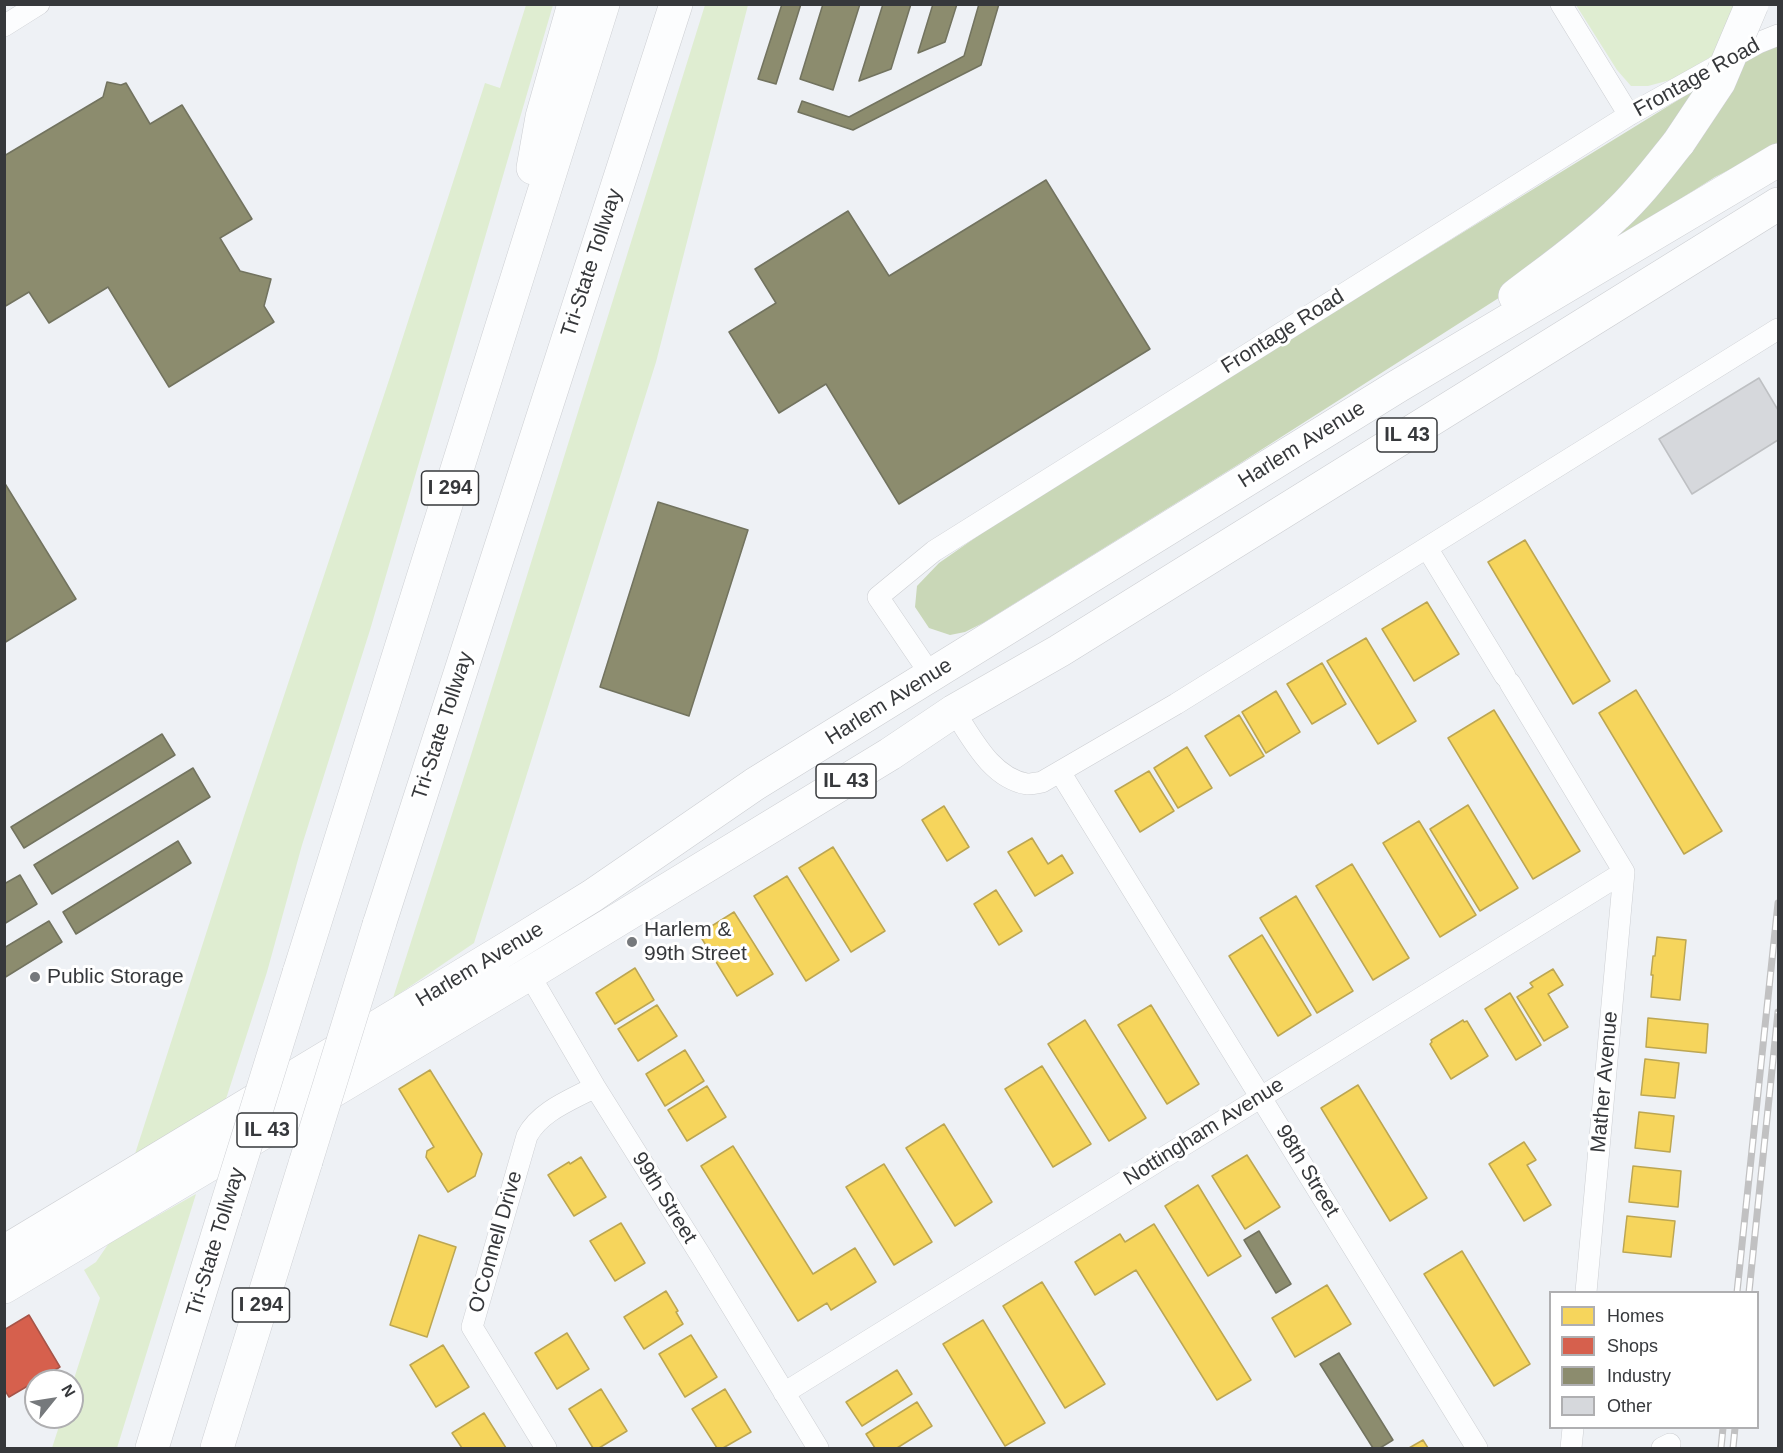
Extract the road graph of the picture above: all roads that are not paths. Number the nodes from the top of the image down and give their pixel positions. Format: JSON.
{"nodes":[{"id":1,"x":39,"y":4,"type":"edge"},
{"id":2,"x":574,"y":4,"type":"edge"},
{"id":3,"x":603,"y":4,"type":"edge"},
{"id":4,"x":676,"y":4,"type":"edge"},
{"id":5,"x":1561,"y":4,"type":"edge"},
{"id":6,"x":1752,"y":4,"type":"edge"},
{"id":7,"x":4,"y":26,"type":"edge"},
{"id":8,"x":1779,"y":35,"type":"edge"},
{"id":9,"x":1629,"y":115,"type":"junction"},
{"id":10,"x":1769,"y":166,"type":"edge"},
{"id":11,"x":1767,"y":211,"type":"edge"},
{"id":12,"x":507,"y":308,"type":"junction"},
{"id":13,"x":1779,"y":329,"type":"edge"},
{"id":14,"x":1398,"y":386,"type":"junction"},
{"id":15,"x":1427,"y":548,"type":"junction"},
{"id":16,"x":932,"y":675,"type":"junction"},
{"id":17,"x":954,"y":711,"type":"junction"},
{"id":18,"x":1060,"y":772,"type":"junction"},
{"id":19,"x":1624,"y":872,"type":"junction"},
{"id":20,"x":512,"y":946,"type":"junction"},
{"id":21,"x":529,"y":974,"type":"junction"},
{"id":22,"x":595,"y":1087,"type":"junction"},
{"id":23,"x":1261,"y":1096,"type":"junction"},
{"id":24,"x":4,"y":1252,"type":"edge"},
{"id":25,"x":4,"y":1287,"type":"edge"},
{"id":26,"x":1586,"y":1291,"type":"edge"},
{"id":27,"x":784,"y":1393,"type":"junction"},
{"id":28,"x":1573,"y":1429,"type":"edge"},
{"id":29,"x":152,"y":1449,"type":"edge"},
{"id":30,"x":217,"y":1449,"type":"edge"},
{"id":31,"x":546,"y":1449,"type":"edge"},
{"id":32,"x":818,"y":1449,"type":"edge"},
{"id":33,"x":1477,"y":1449,"type":"edge"},
{"id":34,"x":1571,"y":1449,"type":"edge"}],
"edges":[{"from":1,"to":7,"type":"street"},
{"from":2,"to":12,"type":"main road"},
{"from":3,"to":12,"type":"main road","name":"Tri-State Tollway","number":"I 294"},
{"from":4,"to":30,"type":"main road","name":"Tri-State Tollway","number":"I 294","bridge":true},
{"from":5,"to":9,"type":"street"},
{"from":6,"to":14,"type":"main road","bridge":true},
{"from":8,"to":9,"type":"street","name":"Frontage Road"},
{"from":9,"to":16,"type":"street","name":"Frontage Road"},
{"from":10,"to":14,"type":"main road","name":"Harlem Avenue","number":"IL 43"},
{"from":11,"to":17,"type":"main road","name":"Harlem Avenue","number":"IL 43"},
{"from":12,"to":29,"type":"main road","name":"Tri-State Tollway","number":"I 294","bridge":true},
{"from":13,"to":15,"type":"street"},
{"from":14,"to":16,"type":"main road","name":"Harlem Avenue","number":"IL 43"},
{"from":15,"to":18,"type":"street"},
{"from":15,"to":19,"type":"street"},
{"from":16,"to":20,"type":"main road","name":"Harlem Avenue","number":"IL 43"},
{"from":17,"to":18,"type":"street"},
{"from":17,"to":21,"type":"main road","name":"Harlem Avenue","number":"IL 43"},
{"from":18,"to":23,"type":"street","name":"98th Street"},
{"from":19,"to":23,"type":"street","name":"Nottingham Avenue"},
{"from":19,"to":26,"type":"street","name":"Mather Avenue"},
{"from":20,"to":21,"type":"main road","name":"99th Street"},
{"from":20,"to":24,"type":"main road","name":"Harlem Avenue","number":"IL 43"},
{"from":21,"to":22,"type":"street","name":"99th Street"},
{"from":21,"to":25,"type":"main road","name":"Harlem Avenue","number":"IL 43"},
{"from":22,"to":27,"type":"street","name":"99th Street"},
{"from":22,"to":31,"type":"street","name":"O'Connell Drive"},
{"from":23,"to":27,"type":"street","name":"Nottingham Avenue"},
{"from":23,"to":33,"type":"street","name":"98th Street"},
{"from":27,"to":32,"type":"street","name":"99th Street"},
{"from":28,"to":34,"type":"street"}]}
